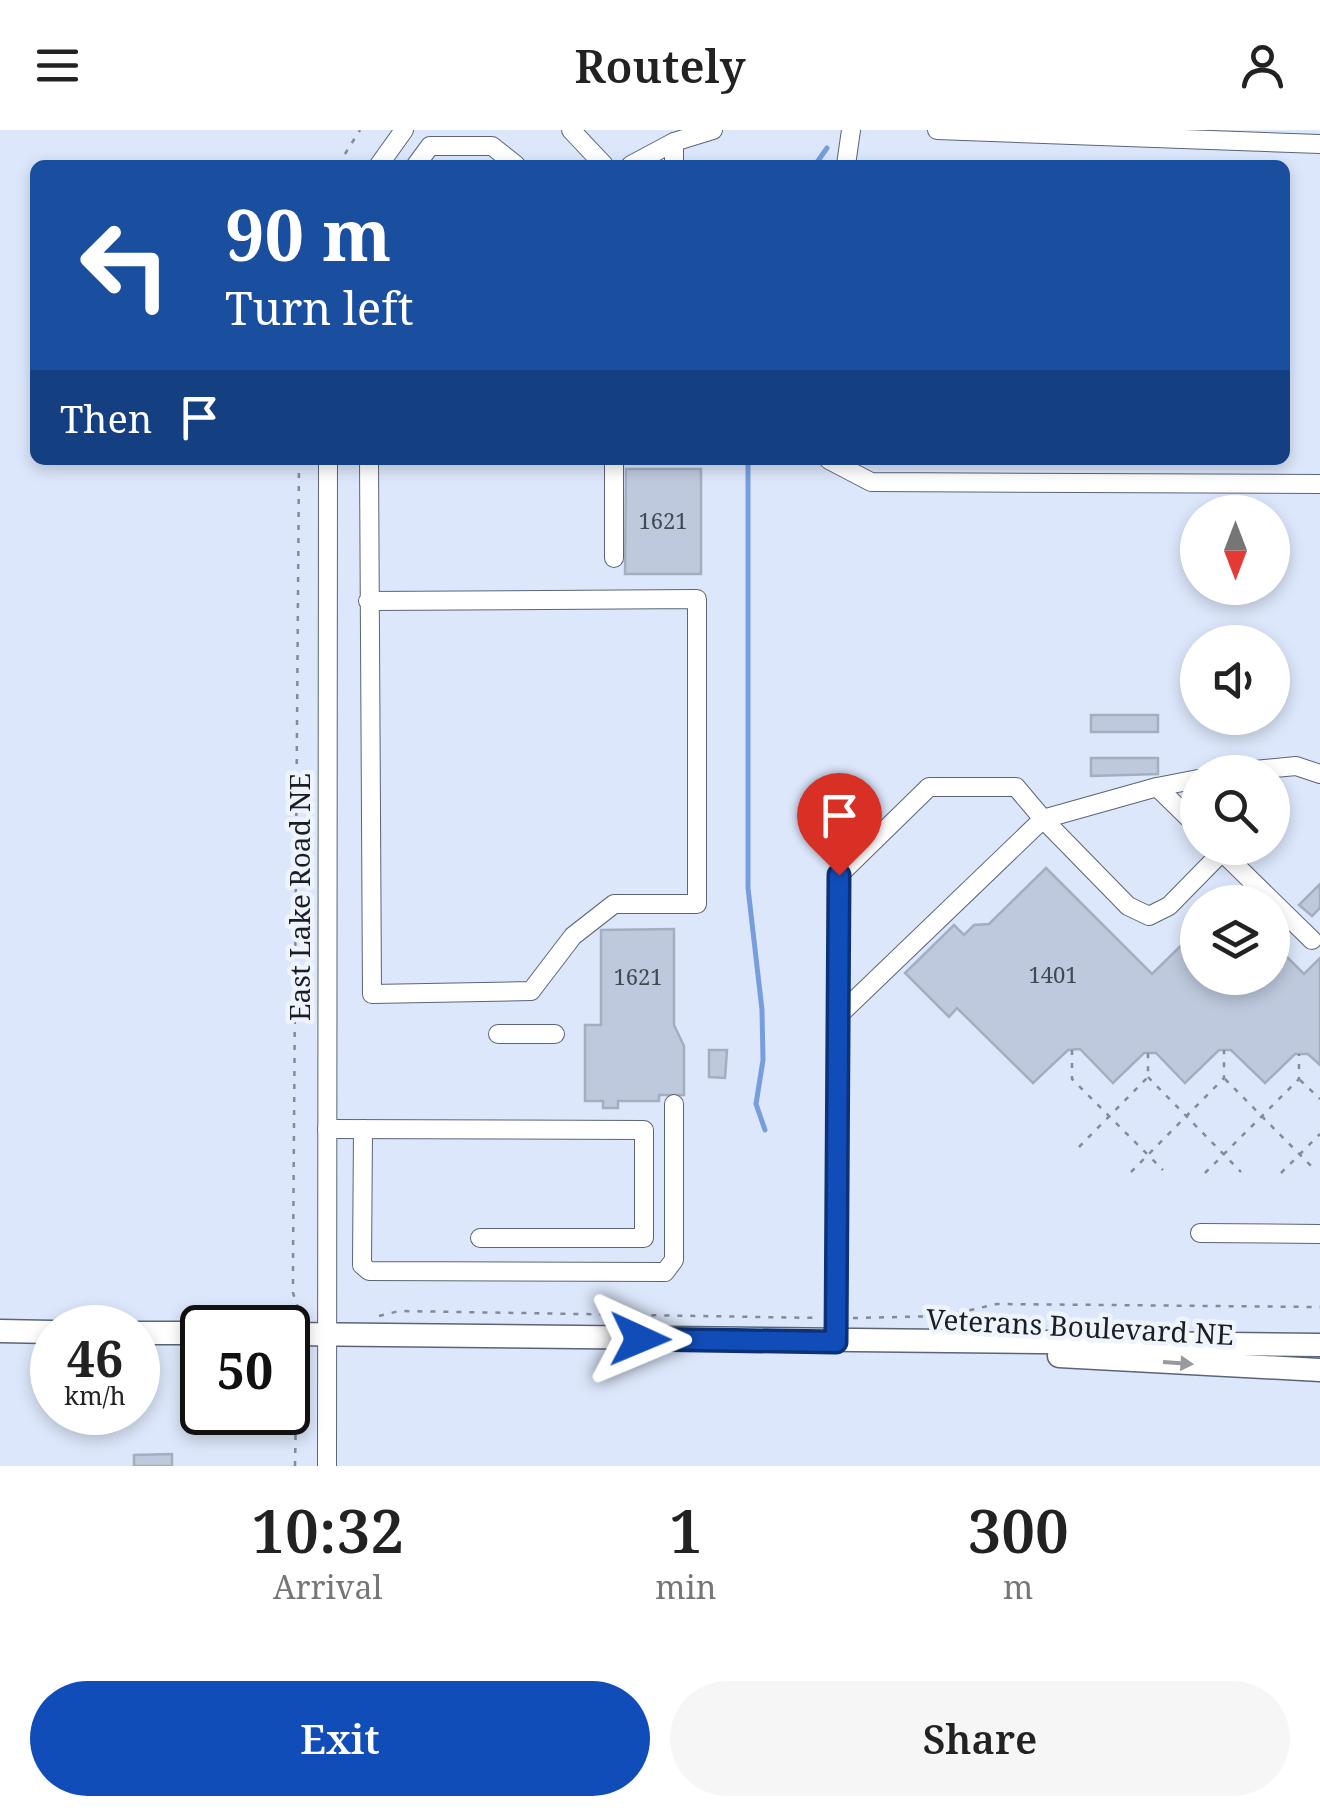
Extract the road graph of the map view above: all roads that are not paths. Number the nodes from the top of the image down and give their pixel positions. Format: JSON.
{"nodes":[{"id":1,"x":571,"y":130,"type":"edge"},
{"id":2,"x":713,"y":130,"type":"edge"},
{"id":3,"x":852,"y":130,"type":"edge"},
{"id":4,"x":936,"y":130,"type":"edge"},
{"id":5,"x":400,"y":134,"type":"edge"},
{"id":6,"x":674,"y":142,"type":"junction"},
{"id":7,"x":1320,"y":144,"type":"edge"},
{"id":8,"x":382,"y":160,"type":"edge"},
{"id":9,"x":420,"y":160,"type":"edge"},
{"id":10,"x":510,"y":160,"type":"edge"},
{"id":11,"x":599,"y":160,"type":"edge"},
{"id":12,"x":640,"y":160,"type":"edge"},
{"id":13,"x":674,"y":160,"type":"edge"},
{"id":14,"x":847,"y":160,"type":"edge"},
{"id":15,"x":328,"y":465,"type":"edge"},
{"id":16,"x":369,"y":465,"type":"edge"},
{"id":17,"x":614,"y":465,"type":"edge"},
{"id":18,"x":839,"y":465,"type":"edge"},
{"id":19,"x":1320,"y":484,"type":"edge"},
{"id":20,"x":614,"y":558,"type":"dead end"},
{"id":21,"x":368,"y":600,"type":"junction"},
{"id":22,"x":1290,"y":767,"type":"edge"},
{"id":23,"x":1320,"y":774,"type":"edge"},
{"id":24,"x":1180,"y":784,"type":"edge"},
{"id":25,"x":1157,"y":788,"type":"junction"},
{"id":26,"x":1180,"y":810,"type":"edge"},
{"id":27,"x":1043,"y":820,"type":"junction"},
{"id":28,"x":1206,"y":865,"type":"edge"},
{"id":29,"x":1235,"y":865,"type":"edge"},
{"id":30,"x":1312,"y":940,"type":"dead end"},
{"id":31,"x":837,"y":1017,"type":"junction"},
{"id":32,"x":498,"y":1034,"type":"dead end"},
{"id":33,"x":555,"y":1034,"type":"dead end"},
{"id":34,"x":674,"y":1104,"type":"dead end"},
{"id":35,"x":327,"y":1129,"type":"junction"},
{"id":36,"x":362,"y":1129,"type":"junction"},
{"id":37,"x":1200,"y":1233,"type":"dead end"},
{"id":38,"x":1320,"y":1234,"type":"edge"},
{"id":39,"x":480,"y":1238,"type":"dead end"},
{"id":40,"x":310,"y":1329,"type":"edge"},
{"id":41,"x":0,"y":1332,"type":"edge"},
{"id":42,"x":30,"y":1332,"type":"edge"},
{"id":43,"x":327,"y":1335,"type":"junction"},
{"id":44,"x":836,"y":1342,"type":"junction"},
{"id":45,"x":1320,"y":1345,"type":"edge"},
{"id":46,"x":1320,"y":1370,"type":"edge"},
{"id":47,"x":327,"y":1466,"type":"edge"}],
"edges":[{"from":1,"to":11,"type":"street"},
{"from":2,"to":6,"type":"street"},
{"from":3,"to":14,"type":"street"},
{"from":4,"to":7,"type":"street"},
{"from":5,"to":8,"type":"street"},
{"from":6,"to":12,"type":"street"},
{"from":6,"to":13,"type":"street"},
{"from":9,"to":10,"type":"street"},
{"from":15,"to":35,"type":"street","name":"East Lake Road NE"},
{"from":16,"to":21,"type":"street"},
{"from":17,"to":20,"type":"street"},
{"from":18,"to":19,"type":"street"},
{"from":21,"to":21,"type":"street"},
{"from":22,"to":23,"type":"street"},
{"from":24,"to":25,"type":"street"},
{"from":25,"to":26,"type":"street"},
{"from":25,"to":27,"type":"street"},
{"from":27,"to":28,"type":"street"},
{"from":27,"to":31,"type":"street"},
{"from":27,"to":31,"type":"street"},
{"from":29,"to":30,"type":"street"},
{"from":31,"to":44,"type":"street"},
{"from":32,"to":33,"type":"street"},
{"from":34,"to":36,"type":"street"},
{"from":35,"to":36,"type":"street"},
{"from":35,"to":43,"type":"street","name":"East Lake Road NE"},
{"from":36,"to":39,"type":"street"},
{"from":37,"to":38,"type":"street"},
{"from":40,"to":43,"type":"main road","name":"Veterans Boulevard NE"},
{"from":41,"to":42,"type":"main road"},
{"from":43,"to":44,"type":"main road","name":"Veterans Boulevard NE"},
{"from":43,"to":47,"type":"street","name":"East Lake Road NE"},
{"from":44,"to":45,"type":"main road","name":"Veterans Boulevard NE"},
{"from":44,"to":46,"type":"main road","name":"Veterans Boulevard NE","one_way":true}]}
